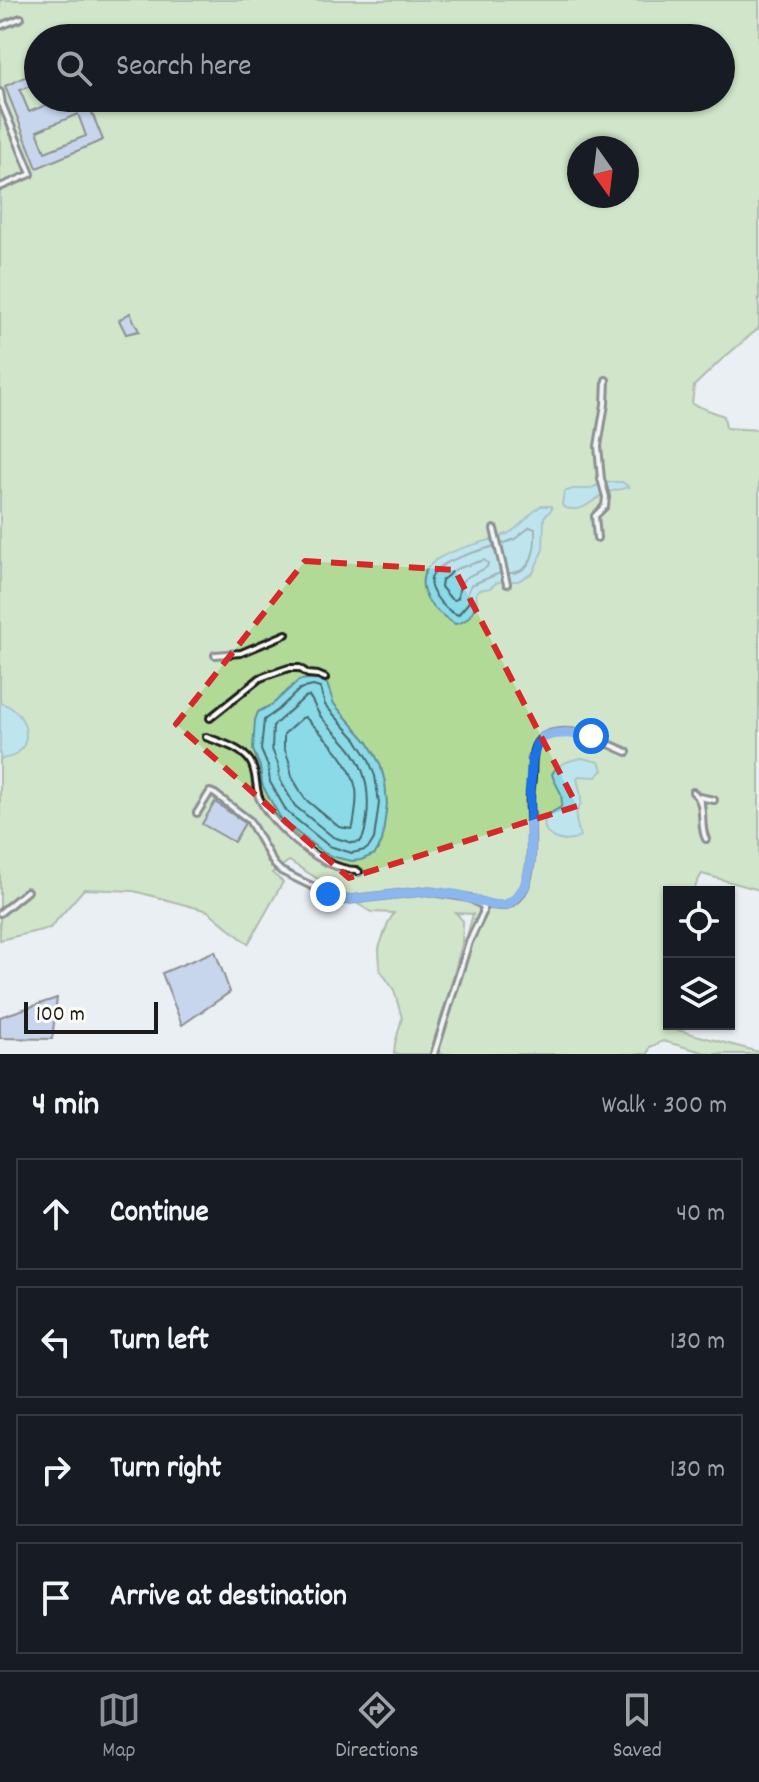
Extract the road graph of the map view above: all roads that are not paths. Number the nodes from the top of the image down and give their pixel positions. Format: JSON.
{"nodes":[{"id":1,"x":21,"y":18,"type":"dead end"},
{"id":2,"x":0,"y":26,"type":"edge"},
{"id":3,"x":0,"y":95,"type":"edge"},
{"id":4,"x":0,"y":187,"type":"edge"},
{"id":5,"x":606,"y":380,"type":"dead end"},
{"id":6,"x":494,"y":529,"type":"dead end"},
{"id":7,"x":597,"y":538,"type":"dead end"},
{"id":8,"x":507,"y":584,"type":"dead end"},
{"id":9,"x":286,"y":634,"type":"dead end"},
{"id":10,"x":215,"y":655,"type":"dead end"},
{"id":11,"x":325,"y":678,"type":"dead end"},
{"id":12,"x":210,"y":718,"type":"dead end"},
{"id":13,"x":206,"y":737,"type":"dead end"},
{"id":14,"x":627,"y":752,"type":"dead end"},
{"id":15,"x":693,"y":792,"type":"dead end"},
{"id":16,"x":699,"y":797,"type":"junction"},
{"id":17,"x":714,"y":800,"type":"dead end"},
{"id":18,"x":197,"y":813,"type":"dead end"},
{"id":19,"x":706,"y":839,"type":"dead end"},
{"id":20,"x":359,"y":872,"type":"dead end"},
{"id":21,"x":27,"y":891,"type":"dead end"},
{"id":22,"x":480,"y":903,"type":"junction"},
{"id":23,"x":0,"y":913,"type":"edge"},
{"id":24,"x":434,"y":1054,"type":"edge"}],
"edges":[{"from":1,"to":2,"type":"lane"},
{"from":3,"to":4,"type":"lane"},
{"from":5,"to":7,"type":"lane"},
{"from":6,"to":8,"type":"lane"},
{"from":9,"to":10,"type":"lane"},
{"from":11,"to":12,"type":"lane"},
{"from":13,"to":20,"type":"lane"},
{"from":14,"to":22,"type":"lane"},
{"from":15,"to":16,"type":"lane"},
{"from":16,"to":17,"type":"lane"},
{"from":16,"to":19,"type":"lane"},
{"from":18,"to":22,"type":"lane"},
{"from":21,"to":23,"type":"lane"},
{"from":22,"to":24,"type":"lane"}]}
